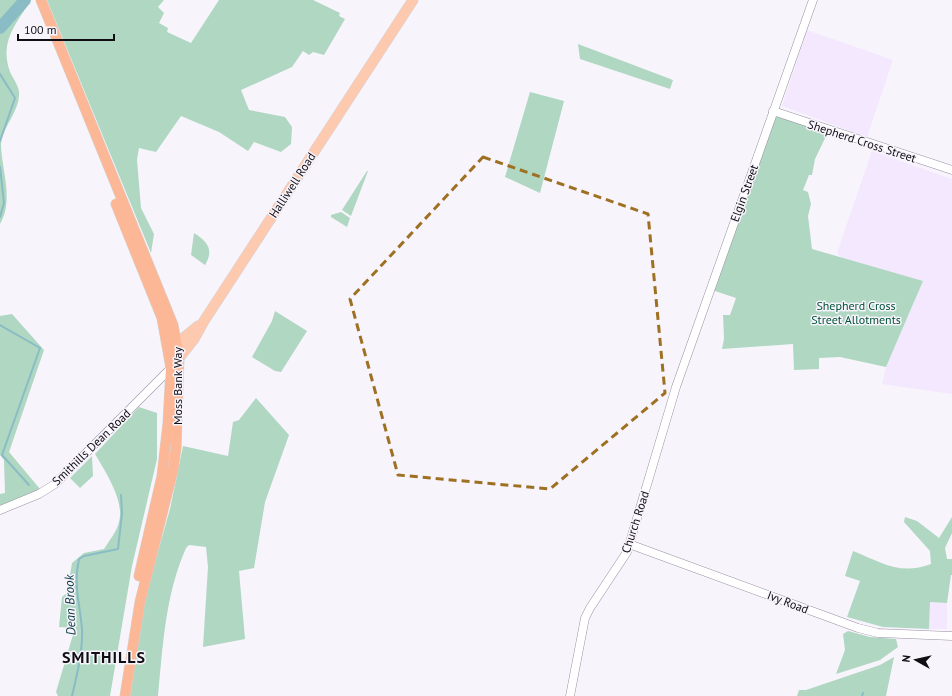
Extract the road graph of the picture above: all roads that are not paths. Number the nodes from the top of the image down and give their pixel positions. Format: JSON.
{"nodes":[{"id":1,"x":35,"y":0,"type":"edge"},
{"id":2,"x":41,"y":0,"type":"edge"},
{"id":3,"x":413,"y":0,"type":"edge"},
{"id":4,"x":813,"y":0,"type":"edge"},
{"id":5,"x":772,"y":111,"type":"junction"},
{"id":6,"x":952,"y":170,"type":"edge"},
{"id":7,"x":204,"y":321,"type":"junction"},
{"id":8,"x":177,"y":345,"type":"junction"},
{"id":9,"x":179,"y":358,"type":"junction"},
{"id":10,"x":171,"y":368,"type":"junction"},
{"id":11,"x":676,"y":387,"type":"joint"},
{"id":12,"x":0,"y":510,"type":"edge"},
{"id":13,"x":629,"y":544,"type":"junction"},
{"id":14,"x":952,"y":636,"type":"edge"},
{"id":15,"x":119,"y":696,"type":"edge"},
{"id":16,"x":125,"y":696,"type":"edge"},
{"id":17,"x":570,"y":696,"type":"edge"}],
"edges":[{"from":1,"to":10,"type":"highway","name":"Moss Bank Way"},
{"from":2,"to":8,"type":"highway","name":"Moss Bank Way"},
{"from":3,"to":7,"type":"main road","name":"Halliwell Road"},
{"from":4,"to":5,"type":"street","name":"Elgin Street"},
{"from":5,"to":6,"type":"street","name":"Shepherd Cross Street"},
{"from":5,"to":11,"type":"street","name":"Elgin Street"},
{"from":7,"to":8,"type":"main road"},
{"from":7,"to":9,"type":"main road","name":"Halliwell Road"},
{"from":8,"to":9,"type":"highway","name":"Moss Bank Way"},
{"from":8,"to":10,"type":"main road"},
{"from":9,"to":10,"type":"main road","name":"Halliwell Road"},
{"from":9,"to":16,"type":"highway","name":"Moss Bank Way"},
{"from":10,"to":12,"type":"street","name":"Smithills Dean Road"},
{"from":10,"to":15,"type":"highway","name":"Moss Bank Way"},
{"from":11,"to":13,"type":"street","name":"Church Road"},
{"from":13,"to":14,"type":"street","name":"Ivy Road"},
{"from":13,"to":17,"type":"street","name":"Church Road"}]}
